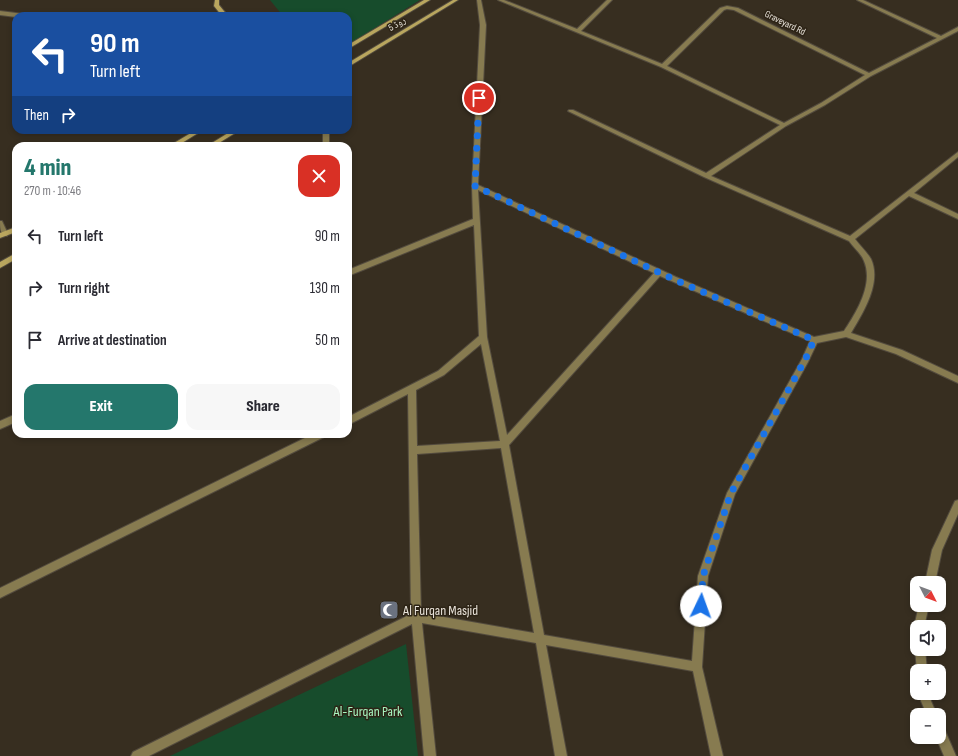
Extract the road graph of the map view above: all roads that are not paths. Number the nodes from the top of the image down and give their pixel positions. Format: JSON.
{"nodes":[{"id":1,"x":217,"y":0,"type":"edge"},
{"id":2,"x":428,"y":0,"type":"edge"},
{"id":3,"x":456,"y":0,"type":"edge"},
{"id":4,"x":479,"y":0,"type":"edge"},
{"id":5,"x":500,"y":0,"type":"edge"},
{"id":6,"x":610,"y":0,"type":"edge"},
{"id":7,"x":859,"y":0,"type":"edge"},
{"id":8,"x":222,"y":12,"type":"edge"},
{"id":9,"x":0,"y":14,"type":"edge"},
{"id":10,"x":12,"y":15,"type":"edge"},
{"id":11,"x":958,"y":29,"type":"edge"},
{"id":12,"x":578,"y":31,"type":"junction"},
{"id":13,"x":942,"y":38,"type":"junction"},
{"id":14,"x":352,"y":45,"type":"edge"},
{"id":15,"x":352,"y":63,"type":"edge"},
{"id":16,"x":663,"y":66,"type":"junction"},
{"id":17,"x":869,"y":75,"type":"junction"},
{"id":18,"x":571,"y":111,"type":"dead end"},
{"id":19,"x":784,"y":126,"type":"junction"},
{"id":20,"x":193,"y":134,"type":"edge"},
{"id":21,"x":230,"y":134,"type":"edge"},
{"id":22,"x":179,"y":142,"type":"edge"},
{"id":23,"x":217,"y":142,"type":"edge"},
{"id":24,"x":958,"y":154,"type":"edge"},
{"id":25,"x":706,"y":176,"type":"junction"},
{"id":26,"x":475,"y":186,"type":"junction"},
{"id":27,"x":909,"y":193,"type":"junction"},
{"id":28,"x":958,"y":217,"type":"edge"},
{"id":29,"x":476,"y":221,"type":"junction"},
{"id":30,"x":0,"y":222,"type":"edge"},
{"id":31,"x":3,"y":235,"type":"edge"},
{"id":32,"x":851,"y":239,"type":"junction"},
{"id":33,"x":12,"y":258,"type":"edge"},
{"id":34,"x":0,"y":265,"type":"edge"},
{"id":35,"x":352,"y":271,"type":"edge"},
{"id":36,"x":659,"y":273,"type":"junction"},
{"id":37,"x":846,"y":334,"type":"junction"},
{"id":38,"x":483,"y":337,"type":"junction"},
{"id":39,"x":814,"y":340,"type":"junction"},
{"id":40,"x":958,"y":380,"type":"edge"},
{"id":41,"x":412,"y":389,"type":"junction"},
{"id":42,"x":352,"y":419,"type":"edge"},
{"id":43,"x":12,"y":420,"type":"edge"},
{"id":44,"x":0,"y":425,"type":"edge"},
{"id":45,"x":313,"y":438,"type":"edge"},
{"id":46,"x":506,"y":444,"type":"junction"},
{"id":47,"x":413,"y":450,"type":"junction"},
{"id":48,"x":958,"y":504,"type":"edge"},
{"id":49,"x":932,"y":576,"type":"edge"},
{"id":50,"x":0,"y":592,"type":"edge"},
{"id":51,"x":416,"y":617,"type":"junction"},
{"id":52,"x":540,"y":640,"type":"junction"},
{"id":53,"x":697,"y":667,"type":"junction"},
{"id":54,"x":945,"y":744,"type":"edge"},
{"id":55,"x":137,"y":756,"type":"edge"},
{"id":56,"x":430,"y":756,"type":"edge"},
{"id":57,"x":561,"y":756,"type":"edge"},
{"id":58,"x":717,"y":756,"type":"edge"},
{"id":59,"x":950,"y":756,"type":"edge"}],
"edges":[{"from":1,"to":8,"type":"main road"},
{"from":2,"to":14,"type":"main road","name":"روڈ 5"},
{"from":3,"to":15,"type":"main road","name":"روڈ 5"},
{"from":4,"to":26,"type":"street"},
{"from":5,"to":12,"type":"street"},
{"from":6,"to":12,"type":"street"},
{"from":7,"to":13,"type":"street"},
{"from":9,"to":10,"type":"street"},
{"from":11,"to":13,"type":"street"},
{"from":12,"to":16,"type":"street"},
{"from":13,"to":17,"type":"street"},
{"from":16,"to":17,"type":"street","name":"Graveyard Rd"},
{"from":16,"to":19,"type":"street"},
{"from":17,"to":19,"type":"street"},
{"from":18,"to":25,"type":"street"},
{"from":19,"to":25,"type":"street"},
{"from":20,"to":22,"type":"main road"},
{"from":21,"to":23,"type":"main road"},
{"from":24,"to":27,"type":"street"},
{"from":25,"to":32,"type":"street"},
{"from":26,"to":29,"type":"street"},
{"from":26,"to":36,"type":"street"},
{"from":27,"to":28,"type":"street"},
{"from":27,"to":32,"type":"street"},
{"from":29,"to":35,"type":"street"},
{"from":29,"to":38,"type":"street"},
{"from":30,"to":31,"type":"street"},
{"from":32,"to":37,"type":"street"},
{"from":33,"to":34,"type":"main road"},
{"from":36,"to":39,"type":"street"},
{"from":36,"to":46,"type":"street"},
{"from":37,"to":39,"type":"street"},
{"from":37,"to":40,"type":"street"},
{"from":38,"to":41,"type":"street"},
{"from":38,"to":46,"type":"street"},
{"from":39,"to":53,"type":"street"},
{"from":41,"to":42,"type":"street"},
{"from":41,"to":47,"type":"street"},
{"from":43,"to":44,"type":"street"},
{"from":45,"to":50,"type":"street"},
{"from":46,"to":47,"type":"street"},
{"from":46,"to":52,"type":"street"},
{"from":47,"to":51,"type":"street"},
{"from":48,"to":49,"type":"street"},
{"from":51,"to":52,"type":"street"},
{"from":51,"to":55,"type":"street"},
{"from":51,"to":56,"type":"street"},
{"from":52,"to":53,"type":"street"},
{"from":52,"to":57,"type":"street"},
{"from":53,"to":58,"type":"street"},
{"from":54,"to":59,"type":"street"}]}
